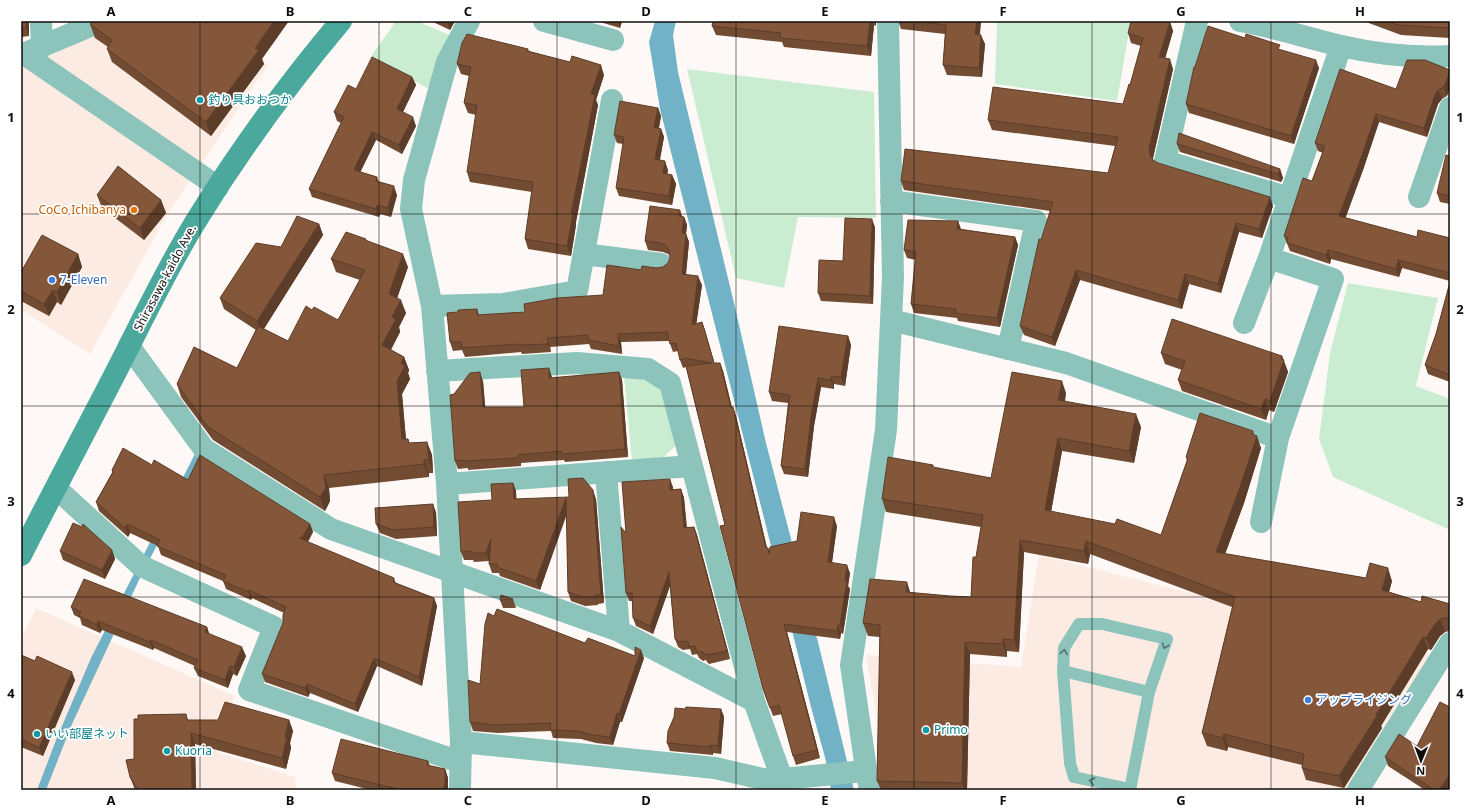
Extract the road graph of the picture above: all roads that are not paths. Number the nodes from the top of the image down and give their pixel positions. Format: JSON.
{"nodes":[{"id":1,"x":41,"y":21,"type":"edge"},
{"id":2,"x":102,"y":21,"type":"edge"},
{"id":3,"x":341,"y":21,"type":"edge"},
{"id":4,"x":469,"y":21,"type":"edge"},
{"id":5,"x":544,"y":21,"type":"edge"},
{"id":6,"x":888,"y":21,"type":"edge"},
{"id":7,"x":1198,"y":21,"type":"edge"},
{"id":8,"x":1240,"y":21,"type":"edge"},
{"id":9,"x":613,"y":40,"type":"dead end"},
{"id":10,"x":1342,"y":46,"type":"junction"},
{"id":11,"x":29,"y":52,"type":"edge"},
{"id":12,"x":1450,"y":56,"type":"edge"},
{"id":13,"x":612,"y":100,"type":"dead end"},
{"id":14,"x":1450,"y":108,"type":"edge"},
{"id":15,"x":218,"y":187,"type":"junction"},
{"id":16,"x":1419,"y":197,"type":"dead end"},
{"id":17,"x":1290,"y":198,"type":"junction"},
{"id":18,"x":892,"y":201,"type":"junction"},
{"id":19,"x":584,"y":254,"type":"junction"},
{"id":20,"x":1269,"y":258,"type":"junction"},
{"id":21,"x":662,"y":264,"type":"dead end"},
{"id":22,"x":432,"y":306,"type":"junction"},
{"id":23,"x":891,"y":320,"type":"junction"},
{"id":24,"x":1244,"y":323,"type":"dead end"},
{"id":25,"x":129,"y":346,"type":"junction"},
{"id":26,"x":1008,"y":349,"type":"junction"},
{"id":27,"x":437,"y":371,"type":"junction"},
{"id":28,"x":1278,"y":438,"type":"junction"},
{"id":29,"x":692,"y":466,"type":"junction"},
{"id":30,"x":606,"y":472,"type":"junction"},
{"id":31,"x":447,"y":484,"type":"junction"},
{"id":32,"x":56,"y":488,"type":"junction"},
{"id":33,"x":1261,"y":522,"type":"dead end"},
{"id":34,"x":21,"y":555,"type":"edge"},
{"id":35,"x":452,"y":573,"type":"junction"},
{"id":36,"x":619,"y":631,"type":"junction"},
{"id":37,"x":1450,"y":643,"type":"edge"},
{"id":38,"x":1063,"y":671,"type":"junction"},
{"id":39,"x":1149,"y":692,"type":"junction"},
{"id":40,"x":754,"y":701,"type":"junction"},
{"id":41,"x":461,"y":752,"type":"junction"},
{"id":42,"x":863,"y":777,"type":"edge"},
{"id":43,"x":782,"y":779,"type":"junction"},
{"id":44,"x":460,"y":790,"type":"edge"},
{"id":45,"x":1130,"y":790,"type":"edge"},
{"id":46,"x":1358,"y":790,"type":"edge"}],
"edges":[{"from":1,"to":11,"type":"street"},
{"from":2,"to":11,"type":"street"},
{"from":3,"to":15,"type":"main road","name":"Shirasawa-kaido Ave."},
{"from":4,"to":22,"type":"street"},
{"from":5,"to":9,"type":"street"},
{"from":6,"to":18,"type":"street"},
{"from":7,"to":17,"type":"street"},
{"from":8,"to":10,"type":"street"},
{"from":10,"to":12,"type":"street"},
{"from":10,"to":17,"type":"street"},
{"from":11,"to":15,"type":"street"},
{"from":13,"to":19,"type":"street"},
{"from":14,"to":16,"type":"street"},
{"from":15,"to":25,"type":"main road","name":"Shirasawa-kaido Ave."},
{"from":17,"to":20,"type":"street"},
{"from":18,"to":23,"type":"street"},
{"from":18,"to":26,"type":"street"},
{"from":19,"to":21,"type":"street"},
{"from":19,"to":22,"type":"street"},
{"from":20,"to":24,"type":"street"},
{"from":20,"to":28,"type":"street"},
{"from":22,"to":27,"type":"street"},
{"from":23,"to":26,"type":"street"},
{"from":23,"to":42,"type":"street"},
{"from":25,"to":32,"type":"main road","name":"Shirasawa-kaido Ave."},
{"from":25,"to":35,"type":"street"},
{"from":26,"to":28,"type":"street"},
{"from":27,"to":29,"type":"street"},
{"from":27,"to":31,"type":"street"},
{"from":28,"to":33,"type":"street"},
{"from":29,"to":30,"type":"street"},
{"from":29,"to":40,"type":"street"},
{"from":30,"to":31,"type":"street"},
{"from":30,"to":36,"type":"street"},
{"from":31,"to":35,"type":"street"},
{"from":32,"to":34,"type":"main road","name":"Shirasawa-kaido Ave."},
{"from":32,"to":41,"type":"street"},
{"from":35,"to":36,"type":"street"},
{"from":35,"to":41,"type":"street"},
{"from":36,"to":40,"type":"street"},
{"from":37,"to":46,"type":"street"},
{"from":38,"to":39,"type":"lane"},
{"from":38,"to":39,"type":"lane","one_way":true},
{"from":45,"to":38,"type":"lane","one_way":true},
{"from":39,"to":45,"type":"lane"},
{"from":40,"to":43,"type":"street"},
{"from":41,"to":43,"type":"street"},
{"from":41,"to":44,"type":"street"},
{"from":42,"to":43,"type":"street"}]}
